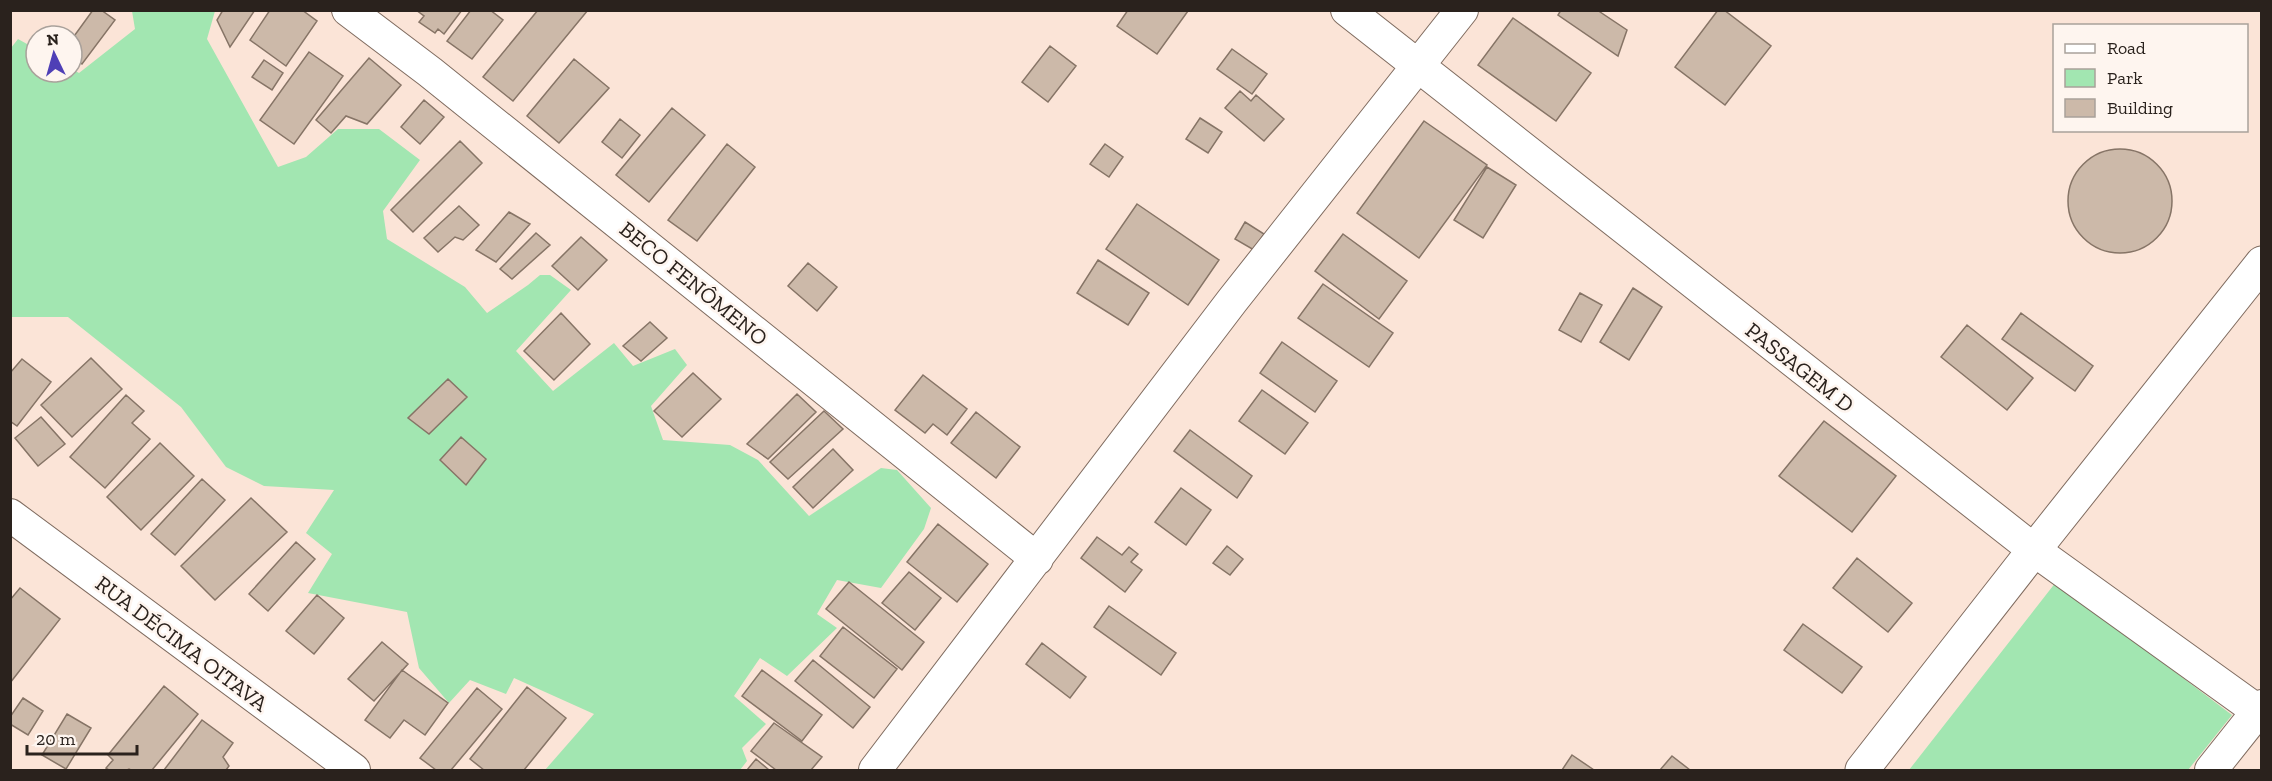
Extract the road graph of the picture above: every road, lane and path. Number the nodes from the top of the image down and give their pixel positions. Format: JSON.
{"nodes":[{"id":1,"x":348,"y":10,"type":"edge"},
{"id":2,"x":1347,"y":10,"type":"edge"},
{"id":3,"x":1462,"y":10,"type":"edge"},
{"id":4,"x":1418,"y":68,"type":"junction"},
{"id":5,"x":2262,"y":263,"type":"edge"},
{"id":6,"x":10,"y":515,"type":"edge"},
{"id":7,"x":2034,"y":550,"type":"junction"},
{"id":8,"x":1037,"y":559,"type":"junction"},
{"id":9,"x":2260,"y":710,"type":"edge"},
{"id":10,"x":354,"y":771,"type":"edge"},
{"id":11,"x":875,"y":771,"type":"edge"},
{"id":12,"x":1862,"y":771,"type":"edge"},
{"id":13,"x":2211,"y":771,"type":"edge"}],
"edges":[{"from":1,"to":8,"type":"street","name":"BECO FENÔMENO"},
{"from":2,"to":4,"type":"street","name":"PASSAGEM D"},
{"from":3,"to":4,"type":"street"},
{"from":4,"to":7,"type":"street","name":"PASSAGEM D"},
{"from":4,"to":8,"type":"street"},
{"from":5,"to":7,"type":"main road"},
{"from":6,"to":10,"type":"street","name":"RUA DÉCIMA OITAVA"},
{"from":7,"to":9,"type":"street","name":"PASSAGEM D"},
{"from":7,"to":12,"type":"main road"},
{"from":8,"to":11,"type":"street"},
{"from":9,"to":13,"type":"street"}]}
